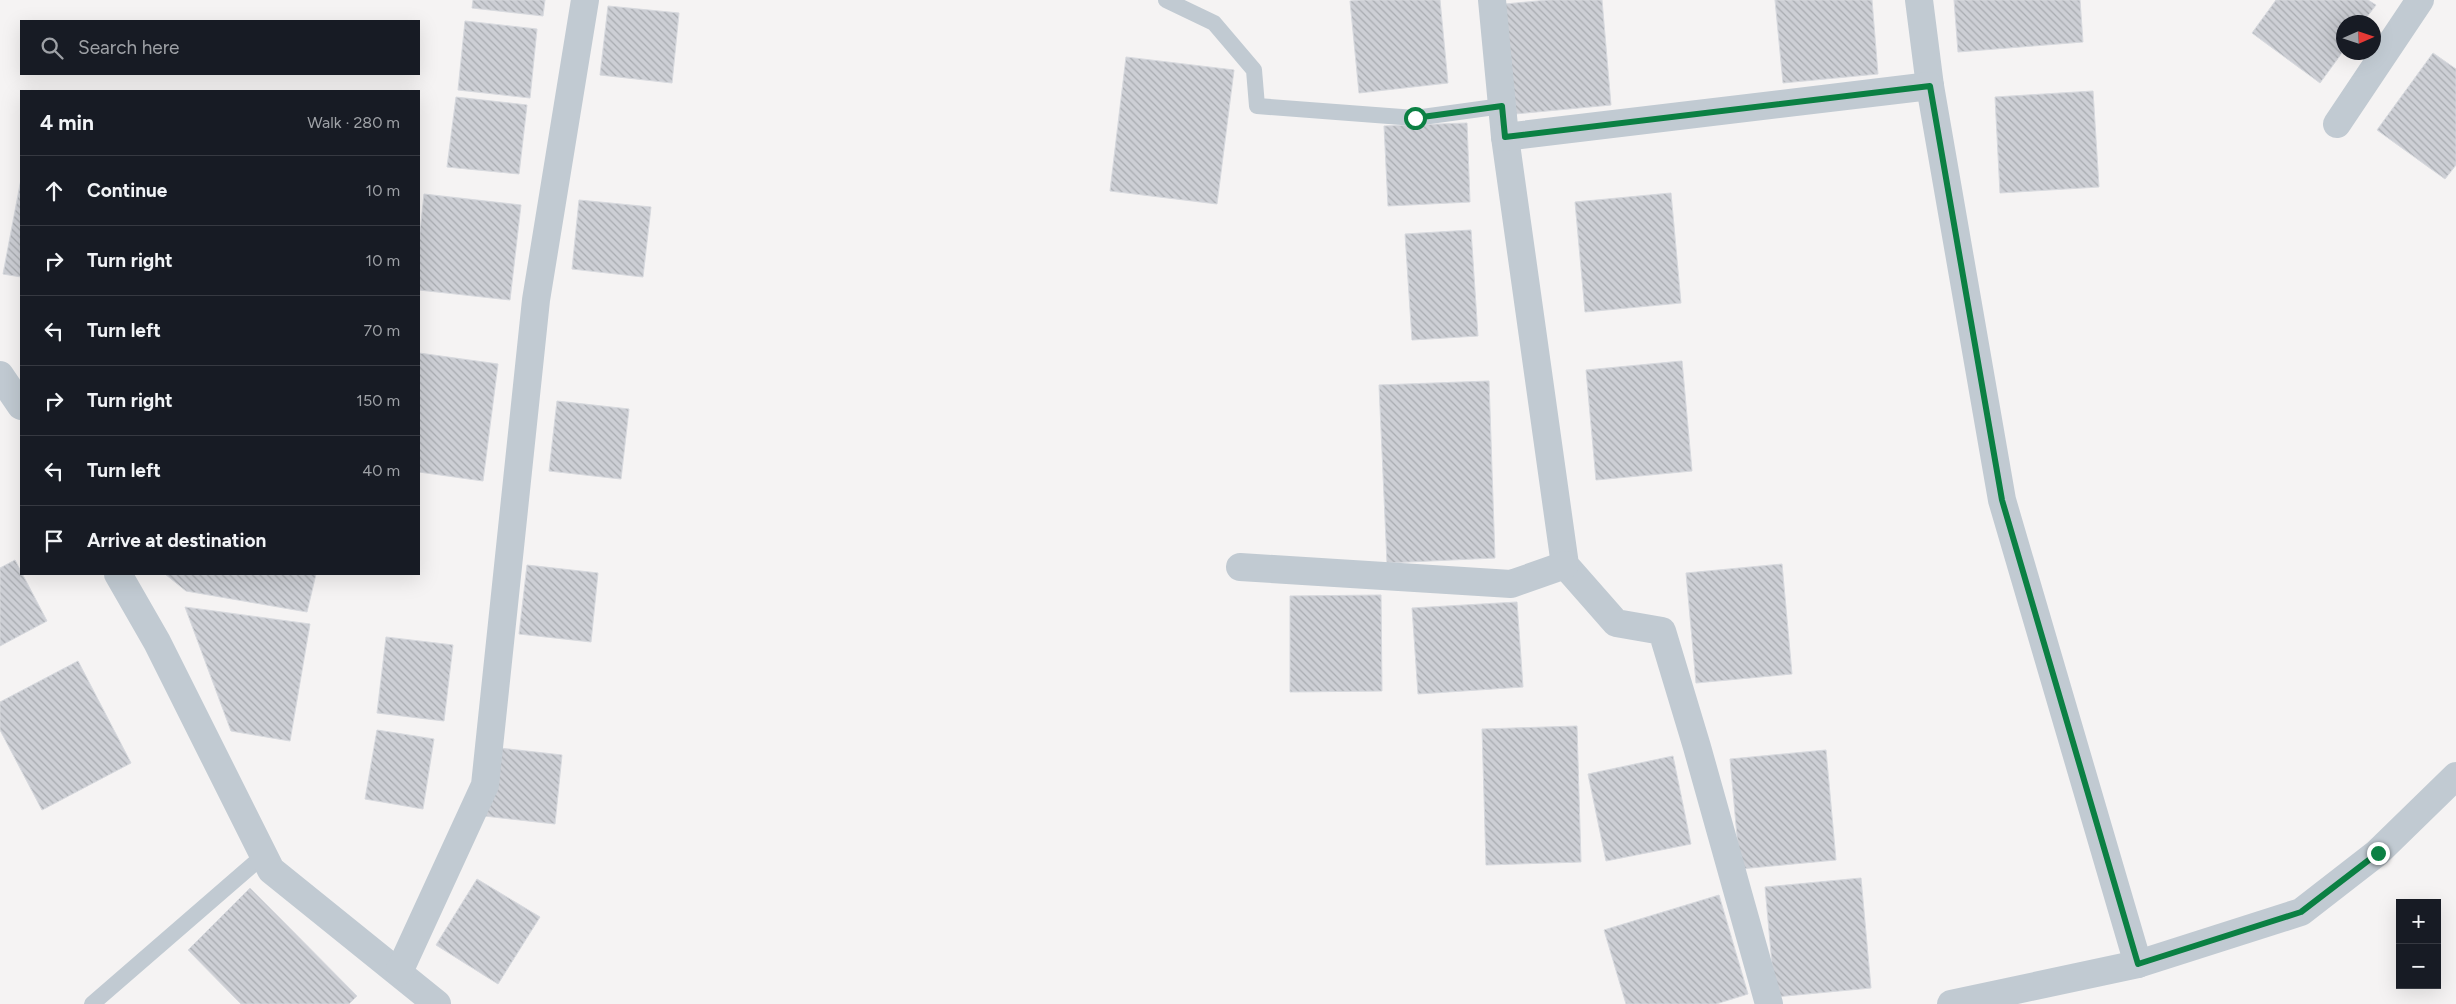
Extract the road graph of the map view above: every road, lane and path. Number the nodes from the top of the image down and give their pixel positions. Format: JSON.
{"nodes":[{"id":1,"x":585,"y":0,"type":"edge"},
{"id":2,"x":1166,"y":0,"type":"edge"},
{"id":3,"x":1492,"y":0,"type":"edge"},
{"id":4,"x":1919,"y":0,"type":"edge"},
{"id":5,"x":2420,"y":0,"type":"edge"},
{"id":6,"x":1930,"y":86,"type":"junction"},
{"id":7,"x":1502,"y":106,"type":"junction"},
{"id":8,"x":2337,"y":124,"type":"dead end"},
{"id":9,"x":1505,"y":137,"type":"junction"},
{"id":10,"x":0,"y":375,"type":"edge"},
{"id":11,"x":20,"y":405,"type":"edge"},
{"id":12,"x":1565,"y":565,"type":"junction"},
{"id":13,"x":1240,"y":567,"type":"dead end"},
{"id":14,"x":119,"y":575,"type":"edge"},
{"id":15,"x":2456,"y":776,"type":"edge"},
{"id":16,"x":264,"y":855,"type":"junction"},
{"id":17,"x":2138,"y":964,"type":"junction"},
{"id":18,"x":399,"y":972,"type":"junction"},
{"id":19,"x":92,"y":1004,"type":"edge"},
{"id":20,"x":437,"y":1004,"type":"edge"},
{"id":21,"x":1769,"y":1004,"type":"edge"},
{"id":22,"x":1951,"y":1004,"type":"edge"}],
"edges":[{"from":1,"to":18,"type":"street"},
{"from":2,"to":7,"type":"lane"},
{"from":3,"to":7,"type":"street"},
{"from":4,"to":6,"type":"street"},
{"from":5,"to":8,"type":"street"},
{"from":6,"to":9,"type":"street"},
{"from":6,"to":17,"type":"street"},
{"from":7,"to":9,"type":"street"},
{"from":9,"to":12,"type":"street"},
{"from":10,"to":11,"type":"street"},
{"from":12,"to":13,"type":"street"},
{"from":12,"to":21,"type":"street"},
{"from":14,"to":16,"type":"street"},
{"from":15,"to":17,"type":"street"},
{"from":16,"to":18,"type":"street"},
{"from":16,"to":19,"type":"lane"},
{"from":17,"to":22,"type":"street"},
{"from":18,"to":20,"type":"street"}]}
